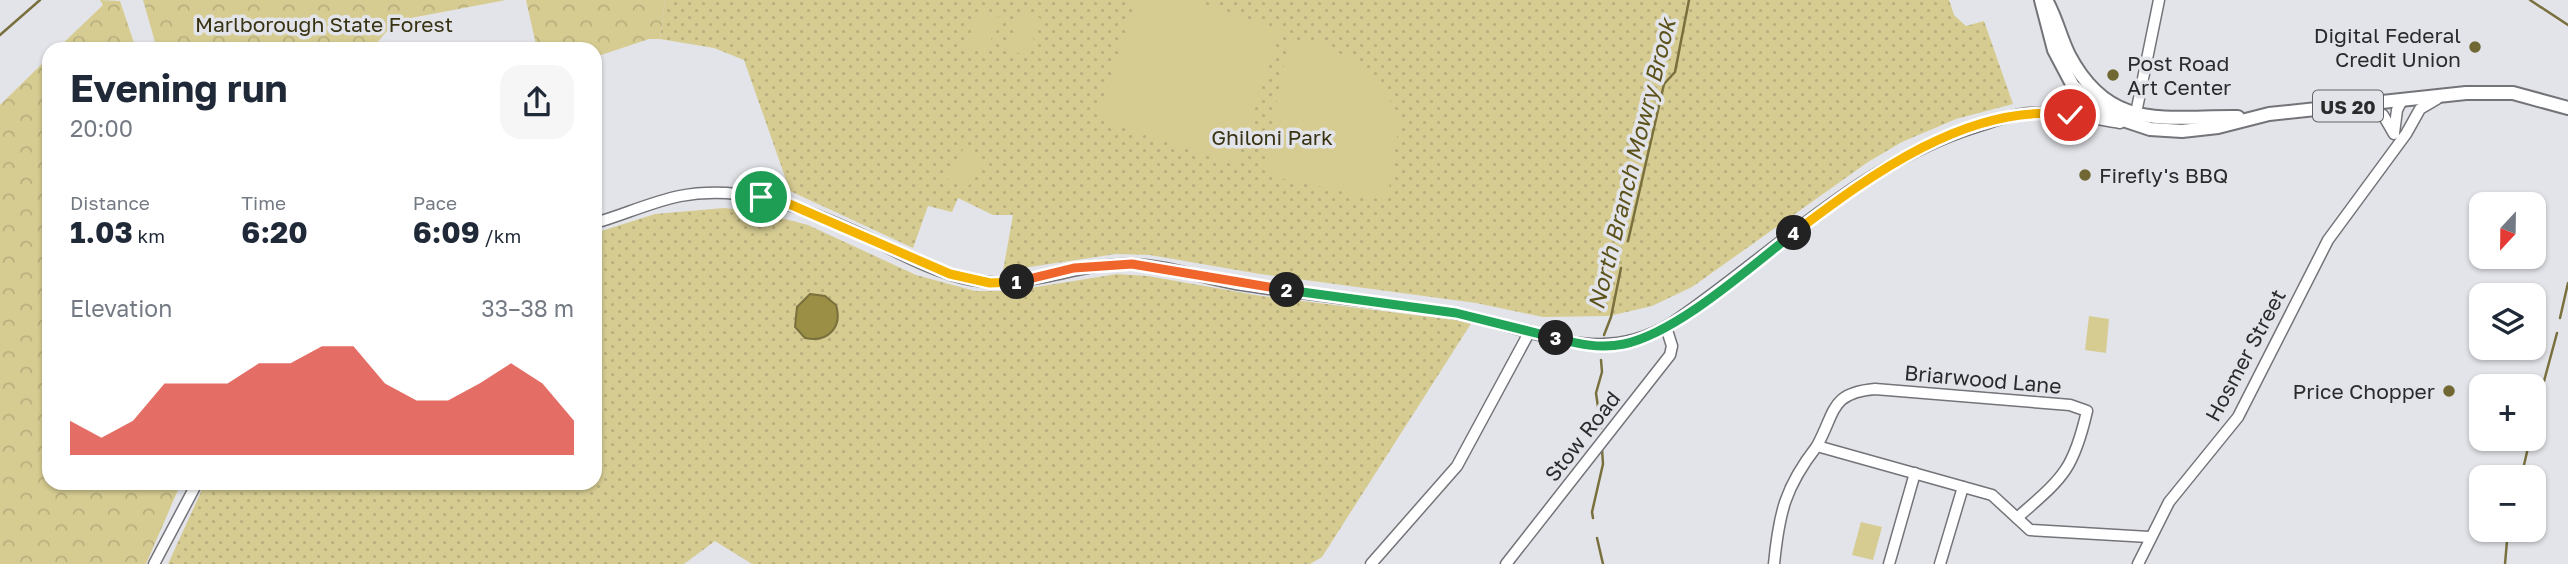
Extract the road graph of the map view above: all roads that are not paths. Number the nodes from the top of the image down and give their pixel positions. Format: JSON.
{"nodes":[{"id":1,"x":2044,"y":0,"type":"edge"},
{"id":2,"x":2158,"y":0,"type":"edge"},
{"id":3,"x":2088,"y":93,"type":"junction"},
{"id":4,"x":2448,"y":95,"type":"junction"},
{"id":5,"x":2402,"y":100,"type":"junction"},
{"id":6,"x":2338,"y":107,"type":"junction"},
{"id":7,"x":2568,"y":108,"type":"edge"},
{"id":8,"x":2052,"y":112,"type":"junction"},
{"id":9,"x":2136,"y":113,"type":"junction"},
{"id":10,"x":2070,"y":115,"type":"junction"},
{"id":11,"x":2249,"y":117,"type":"junction"},
{"id":12,"x":2141,"y":127,"type":"junction"},
{"id":13,"x":2394,"y":134,"type":"junction"},
{"id":14,"x":2406,"y":134,"type":"junction"},
{"id":15,"x":2384,"y":162,"type":"junction"},
{"id":16,"x":602,"y":221,"type":"edge"},
{"id":17,"x":1666,"y":327,"type":"junction"},
{"id":18,"x":1530,"y":331,"type":"junction"},
{"id":19,"x":1817,"y":446,"type":"junction"},
{"id":20,"x":1915,"y":473,"type":"junction"},
{"id":21,"x":1963,"y":487,"type":"junction"},
{"id":22,"x":193,"y":490,"type":"edge"},
{"id":23,"x":2017,"y":518,"type":"junction"},
{"id":24,"x":2149,"y":537,"type":"junction"},
{"id":25,"x":154,"y":564,"type":"edge"},
{"id":26,"x":1371,"y":564,"type":"edge"},
{"id":27,"x":1506,"y":564,"type":"edge"},
{"id":28,"x":1774,"y":564,"type":"edge"},
{"id":29,"x":1889,"y":564,"type":"edge"},
{"id":30,"x":1940,"y":564,"type":"edge"},
{"id":31,"x":2138,"y":564,"type":"edge"}],
"edges":[{"from":1,"to":3,"type":"main road","number":"US 20"},
{"from":2,"to":9,"type":"street"},
{"from":3,"to":8,"type":"street"},
{"from":3,"to":9,"type":"main road","number":"US 20"},
{"from":3,"to":10,"type":"street"},
{"from":3,"to":12,"type":"main road","number":"US 20"},
{"from":4,"to":5,"type":"main road","number":"US 20"},
{"from":4,"to":7,"type":"main road","number":"US 20"},
{"from":4,"to":14,"type":"street","name":"Hosmer Street"},
{"from":5,"to":6,"type":"main road","number":"US 20"},
{"from":5,"to":13,"type":"street","name":"Hosmer Street"},
{"from":5,"to":14,"type":"street"},
{"from":6,"to":11,"type":"main road","number":"US 20"},
{"from":6,"to":13,"type":"street"},
{"from":8,"to":10,"type":"street"},
{"from":8,"to":17,"type":"street"},
{"from":9,"to":11,"type":"main road","number":"US 20"},
{"from":10,"to":12,"type":"street"},
{"from":11,"to":12,"type":"main road","number":"US 20"},
{"from":13,"to":15,"type":"street","name":"Hosmer Street"},
{"from":14,"to":15,"type":"street","name":"Hosmer Street"},
{"from":15,"to":24,"type":"street","name":"Hosmer Street"},
{"from":16,"to":18,"type":"street"},
{"from":17,"to":18,"type":"street"},
{"from":17,"to":27,"type":"street","name":"Stow Road"},
{"from":18,"to":26,"type":"street"},
{"from":19,"to":20,"type":"street"},
{"from":19,"to":23,"type":"street","name":"Briarwood Lane"},
{"from":19,"to":28,"type":"street","name":"Briarwood Lane"},
{"from":20,"to":21,"type":"street"},
{"from":20,"to":29,"type":"street"},
{"from":21,"to":23,"type":"street"},
{"from":21,"to":30,"type":"street"},
{"from":22,"to":25,"type":"street"},
{"from":23,"to":24,"type":"street"},
{"from":24,"to":31,"type":"street","name":"Hosmer Street"}]}
